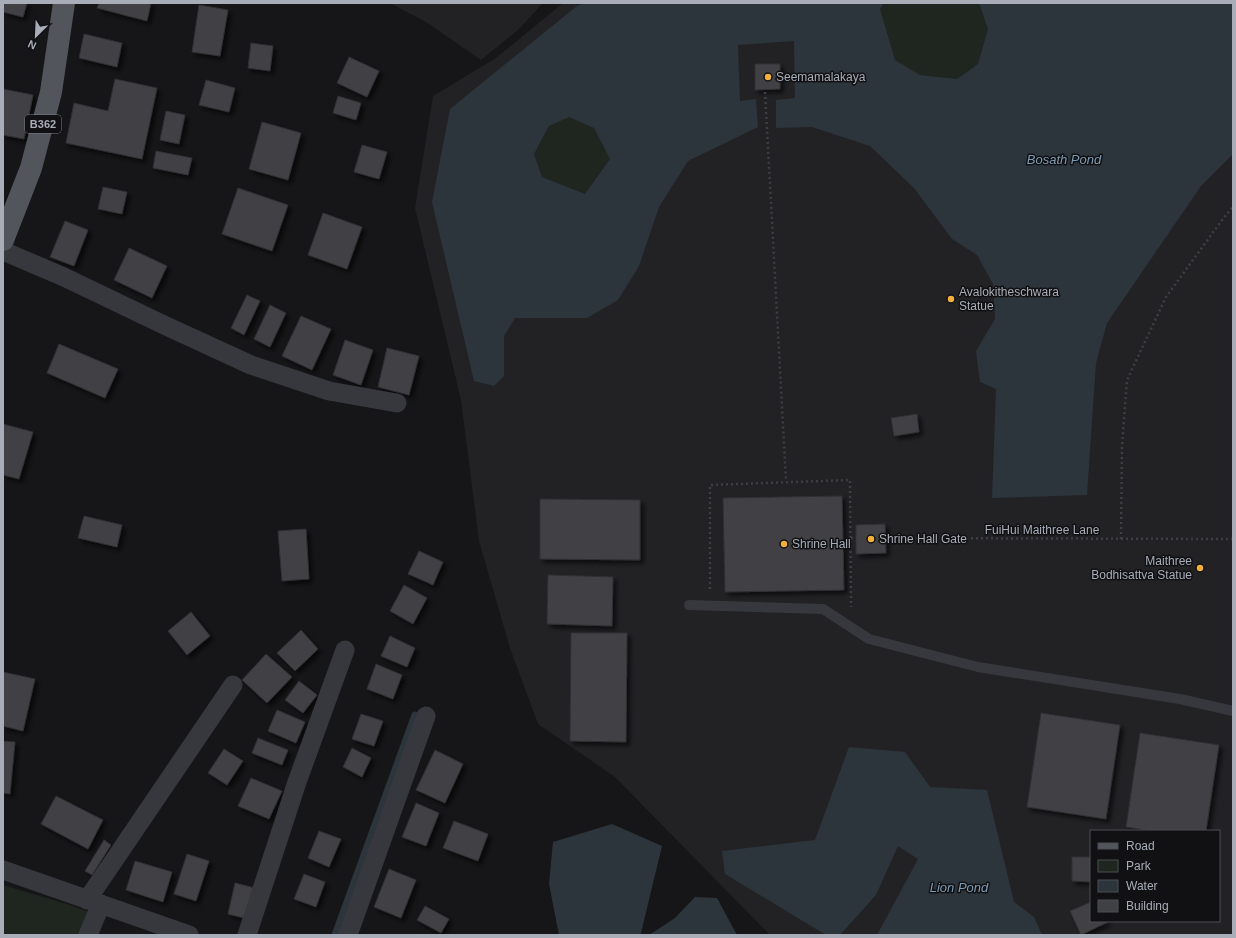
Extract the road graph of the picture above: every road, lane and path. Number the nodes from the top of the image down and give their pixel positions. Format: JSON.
{"nodes":[{"id":1,"x":64,"y":3,"type":"edge"},
{"id":2,"x":765,"y":92,"type":"dead end"},
{"id":3,"x":1233,"y":207,"type":"edge"},
{"id":4,"x":3,"y":240,"type":"edge"},
{"id":5,"x":3,"y":251,"type":"edge"},
{"id":6,"x":397,"y":403,"type":"dead end"},
{"id":7,"x":786,"y":482,"type":"junction"},
{"id":8,"x":851,"y":538,"type":"junction"},
{"id":9,"x":1121,"y":539,"type":"junction"},
{"id":10,"x":1233,"y":539,"type":"edge"},
{"id":11,"x":689,"y":605,"type":"dead end"},
{"id":12,"x":710,"y":606,"type":"junction"},
{"id":13,"x":852,"y":628,"type":"junction"},
{"id":14,"x":345,"y":650,"type":"dead end"},
{"id":15,"x":233,"y":685,"type":"dead end"},
{"id":16,"x":1233,"y":711,"type":"edge"},
{"id":17,"x":426,"y":716,"type":"dead end"},
{"id":18,"x":3,"y":870,"type":"edge"},
{"id":19,"x":94,"y":902,"type":"junction"},
{"id":20,"x":88,"y":935,"type":"edge"},
{"id":21,"x":189,"y":935,"type":"edge"},
{"id":22,"x":247,"y":935,"type":"edge"},
{"id":23,"x":348,"y":935,"type":"edge"}],
"edges":[{"from":1,"to":4,"type":"main road","number":"B362"},
{"from":2,"to":7,"type":"path"},
{"from":3,"to":9,"type":"path"},
{"from":5,"to":6,"type":"street"},
{"from":7,"to":8,"type":"path"},
{"from":7,"to":12,"type":"path"},
{"from":8,"to":9,"type":"path","name":"FuiHui Maithree Lane"},
{"from":8,"to":13,"type":"path"},
{"from":9,"to":10,"type":"path","name":"FuiHui Maithree Lane"},
{"from":11,"to":12,"type":"lane"},
{"from":12,"to":13,"type":"lane"},
{"from":13,"to":16,"type":"lane"},
{"from":14,"to":22,"type":"street"},
{"from":15,"to":19,"type":"street"},
{"from":17,"to":23,"type":"street"},
{"from":18,"to":19,"type":"street"},
{"from":19,"to":20,"type":"street"},
{"from":19,"to":21,"type":"street"}]}
